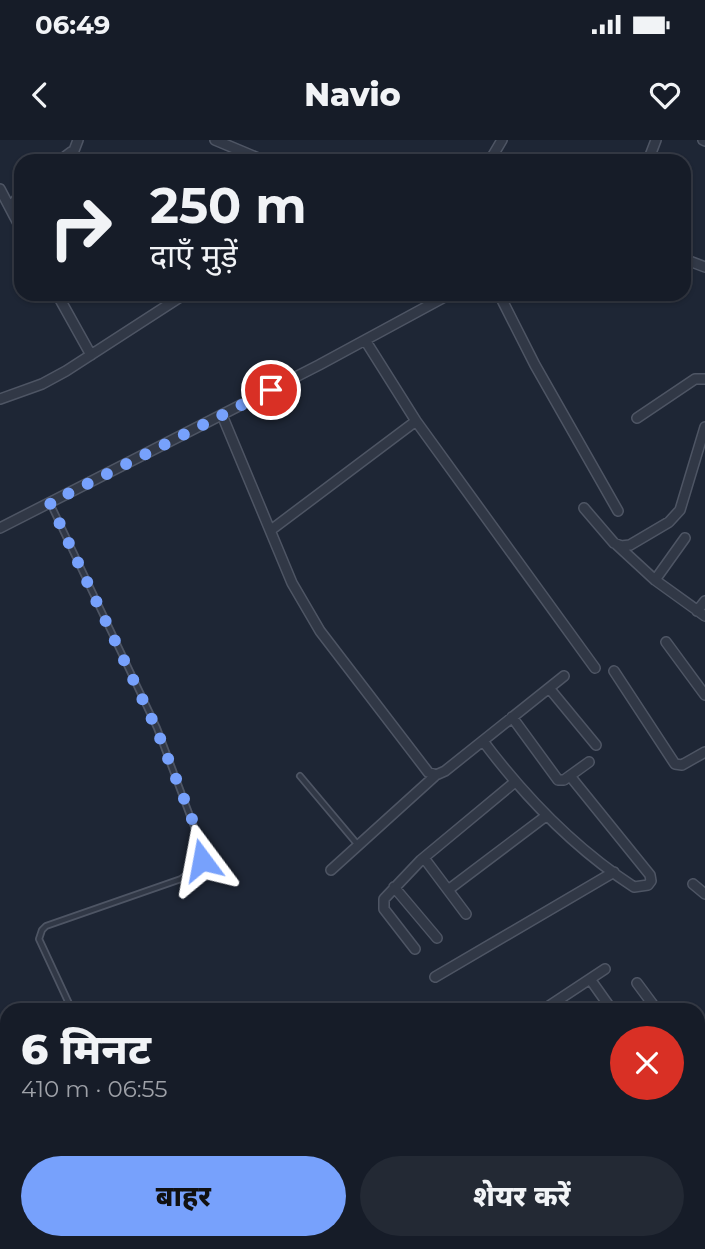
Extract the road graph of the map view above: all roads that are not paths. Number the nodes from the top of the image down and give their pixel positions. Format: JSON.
{"nodes":[{"id":1,"x":215,"y":140,"type":"edge"},
{"id":2,"x":248,"y":154,"type":"edge"},
{"id":3,"x":0,"y":189,"type":"edge"},
{"id":4,"x":14,"y":203,"type":"edge"},
{"id":5,"x":10,"y":208,"type":"junction"},
{"id":6,"x":14,"y":216,"type":"edge"},
{"id":7,"x":61,"y":301,"type":"edge"},
{"id":8,"x":174,"y":301,"type":"edge"},
{"id":9,"x":437,"y":301,"type":"edge"},
{"id":10,"x":503,"y":301,"type":"edge"},
{"id":11,"x":365,"y":340,"type":"junction"},
{"id":12,"x":91,"y":355,"type":"junction"},
{"id":13,"x":705,"y":379,"type":"edge"},
{"id":14,"x":0,"y":399,"type":"edge"},
{"id":15,"x":222,"y":415,"type":"junction"},
{"id":16,"x":637,"y":418,"type":"dead end"},
{"id":17,"x":416,"y":421,"type":"junction"},
{"id":18,"x":705,"y":427,"type":"edge"},
{"id":19,"x":50,"y":503,"type":"junction"},
{"id":20,"x":584,"y":508,"type":"dead end"},
{"id":21,"x":618,"y":511,"type":"dead end"},
{"id":22,"x":0,"y":528,"type":"edge"},
{"id":23,"x":271,"y":530,"type":"junction"},
{"id":24,"x":685,"y":538,"type":"dead end"},
{"id":25,"x":617,"y":545,"type":"junction"},
{"id":26,"x":655,"y":580,"type":"junction"},
{"id":27,"x":705,"y":601,"type":"edge"},
{"id":28,"x":701,"y":614,"type":"edge"},
{"id":29,"x":666,"y":642,"type":"dead end"},
{"id":30,"x":595,"y":668,"type":"dead end"},
{"id":31,"x":614,"y":671,"type":"dead end"},
{"id":32,"x":564,"y":676,"type":"dead end"},
{"id":33,"x":549,"y":688,"type":"junction"},
{"id":34,"x":705,"y":695,"type":"edge"},
{"id":35,"x":512,"y":717,"type":"junction"},
{"id":36,"x":483,"y":741,"type":"junction"},
{"id":37,"x":596,"y":745,"type":"dead end"},
{"id":38,"x":705,"y":752,"type":"edge"},
{"id":39,"x":589,"y":762,"type":"dead end"},
{"id":40,"x":436,"y":775,"type":"junction"},
{"id":41,"x":300,"y":776,"type":"dead end"},
{"id":42,"x":570,"y":776,"type":"junction"},
{"id":43,"x":515,"y":782,"type":"junction"},
{"id":44,"x":546,"y":816,"type":"junction"},
{"id":45,"x":359,"y":845,"type":"junction"},
{"id":46,"x":424,"y":858,"type":"junction"},
{"id":47,"x":331,"y":870,"type":"dead end"},
{"id":48,"x":614,"y":872,"type":"junction"},
{"id":49,"x":693,"y":884,"type":"dead end"},
{"id":50,"x":394,"y":887,"type":"junction"},
{"id":51,"x":448,"y":890,"type":"junction"},
{"id":52,"x":705,"y":894,"type":"edge"},
{"id":53,"x":466,"y":914,"type":"dead end"},
{"id":54,"x":437,"y":938,"type":"dead end"},
{"id":55,"x":415,"y":949,"type":"dead end"},
{"id":56,"x":605,"y":969,"type":"dead end"},
{"id":57,"x":435,"y":977,"type":"dead end"},
{"id":58,"x":590,"y":979,"type":"junction"},
{"id":59,"x":637,"y":983,"type":"dead end"},
{"id":60,"x":69,"y":1003,"type":"edge"},
{"id":61,"x":554,"y":1003,"type":"edge"},
{"id":62,"x":607,"y":1003,"type":"edge"},
{"id":63,"x":652,"y":1003,"type":"edge"}],
"edges":[{"from":1,"to":2,"type":"street"},
{"from":3,"to":5,"type":"street"},
{"from":4,"to":5,"type":"street"},
{"from":5,"to":6,"type":"street"},
{"from":7,"to":12,"type":"street"},
{"from":8,"to":12,"type":"street"},
{"from":9,"to":11,"type":"street"},
{"from":10,"to":21,"type":"street"},
{"from":11,"to":15,"type":"street"},
{"from":11,"to":17,"type":"street"},
{"from":12,"to":14,"type":"street"},
{"from":13,"to":16,"type":"street"},
{"from":15,"to":19,"type":"street"},
{"from":15,"to":23,"type":"street"},
{"from":17,"to":23,"type":"street"},
{"from":17,"to":30,"type":"street"},
{"from":18,"to":25,"type":"street"},
{"from":19,"to":22,"type":"street"},
{"from":19,"to":60,"type":"lane"},
{"from":20,"to":25,"type":"street"},
{"from":23,"to":40,"type":"street"},
{"from":24,"to":26,"type":"street"},
{"from":25,"to":26,"type":"street"},
{"from":26,"to":28,"type":"street"},
{"from":27,"to":28,"type":"street"},
{"from":29,"to":34,"type":"street"},
{"from":31,"to":38,"type":"street"},
{"from":32,"to":33,"type":"street"},
{"from":33,"to":35,"type":"street"},
{"from":33,"to":37,"type":"street"},
{"from":35,"to":36,"type":"street"},
{"from":35,"to":42,"type":"street"},
{"from":36,"to":40,"type":"street"},
{"from":36,"to":43,"type":"street"},
{"from":39,"to":42,"type":"street"},
{"from":40,"to":45,"type":"street"},
{"from":41,"to":45,"type":"lane"},
{"from":42,"to":48,"type":"street"},
{"from":43,"to":44,"type":"street"},
{"from":43,"to":46,"type":"street"},
{"from":44,"to":48,"type":"street"},
{"from":44,"to":51,"type":"street"},
{"from":45,"to":47,"type":"street"},
{"from":46,"to":50,"type":"street"},
{"from":46,"to":51,"type":"street"},
{"from":48,"to":57,"type":"street"},
{"from":49,"to":52,"type":"street"},
{"from":50,"to":54,"type":"street"},
{"from":50,"to":55,"type":"street"},
{"from":51,"to":53,"type":"street"},
{"from":56,"to":58,"type":"street"},
{"from":58,"to":61,"type":"street"},
{"from":58,"to":62,"type":"street"},
{"from":59,"to":63,"type":"street"}]}
